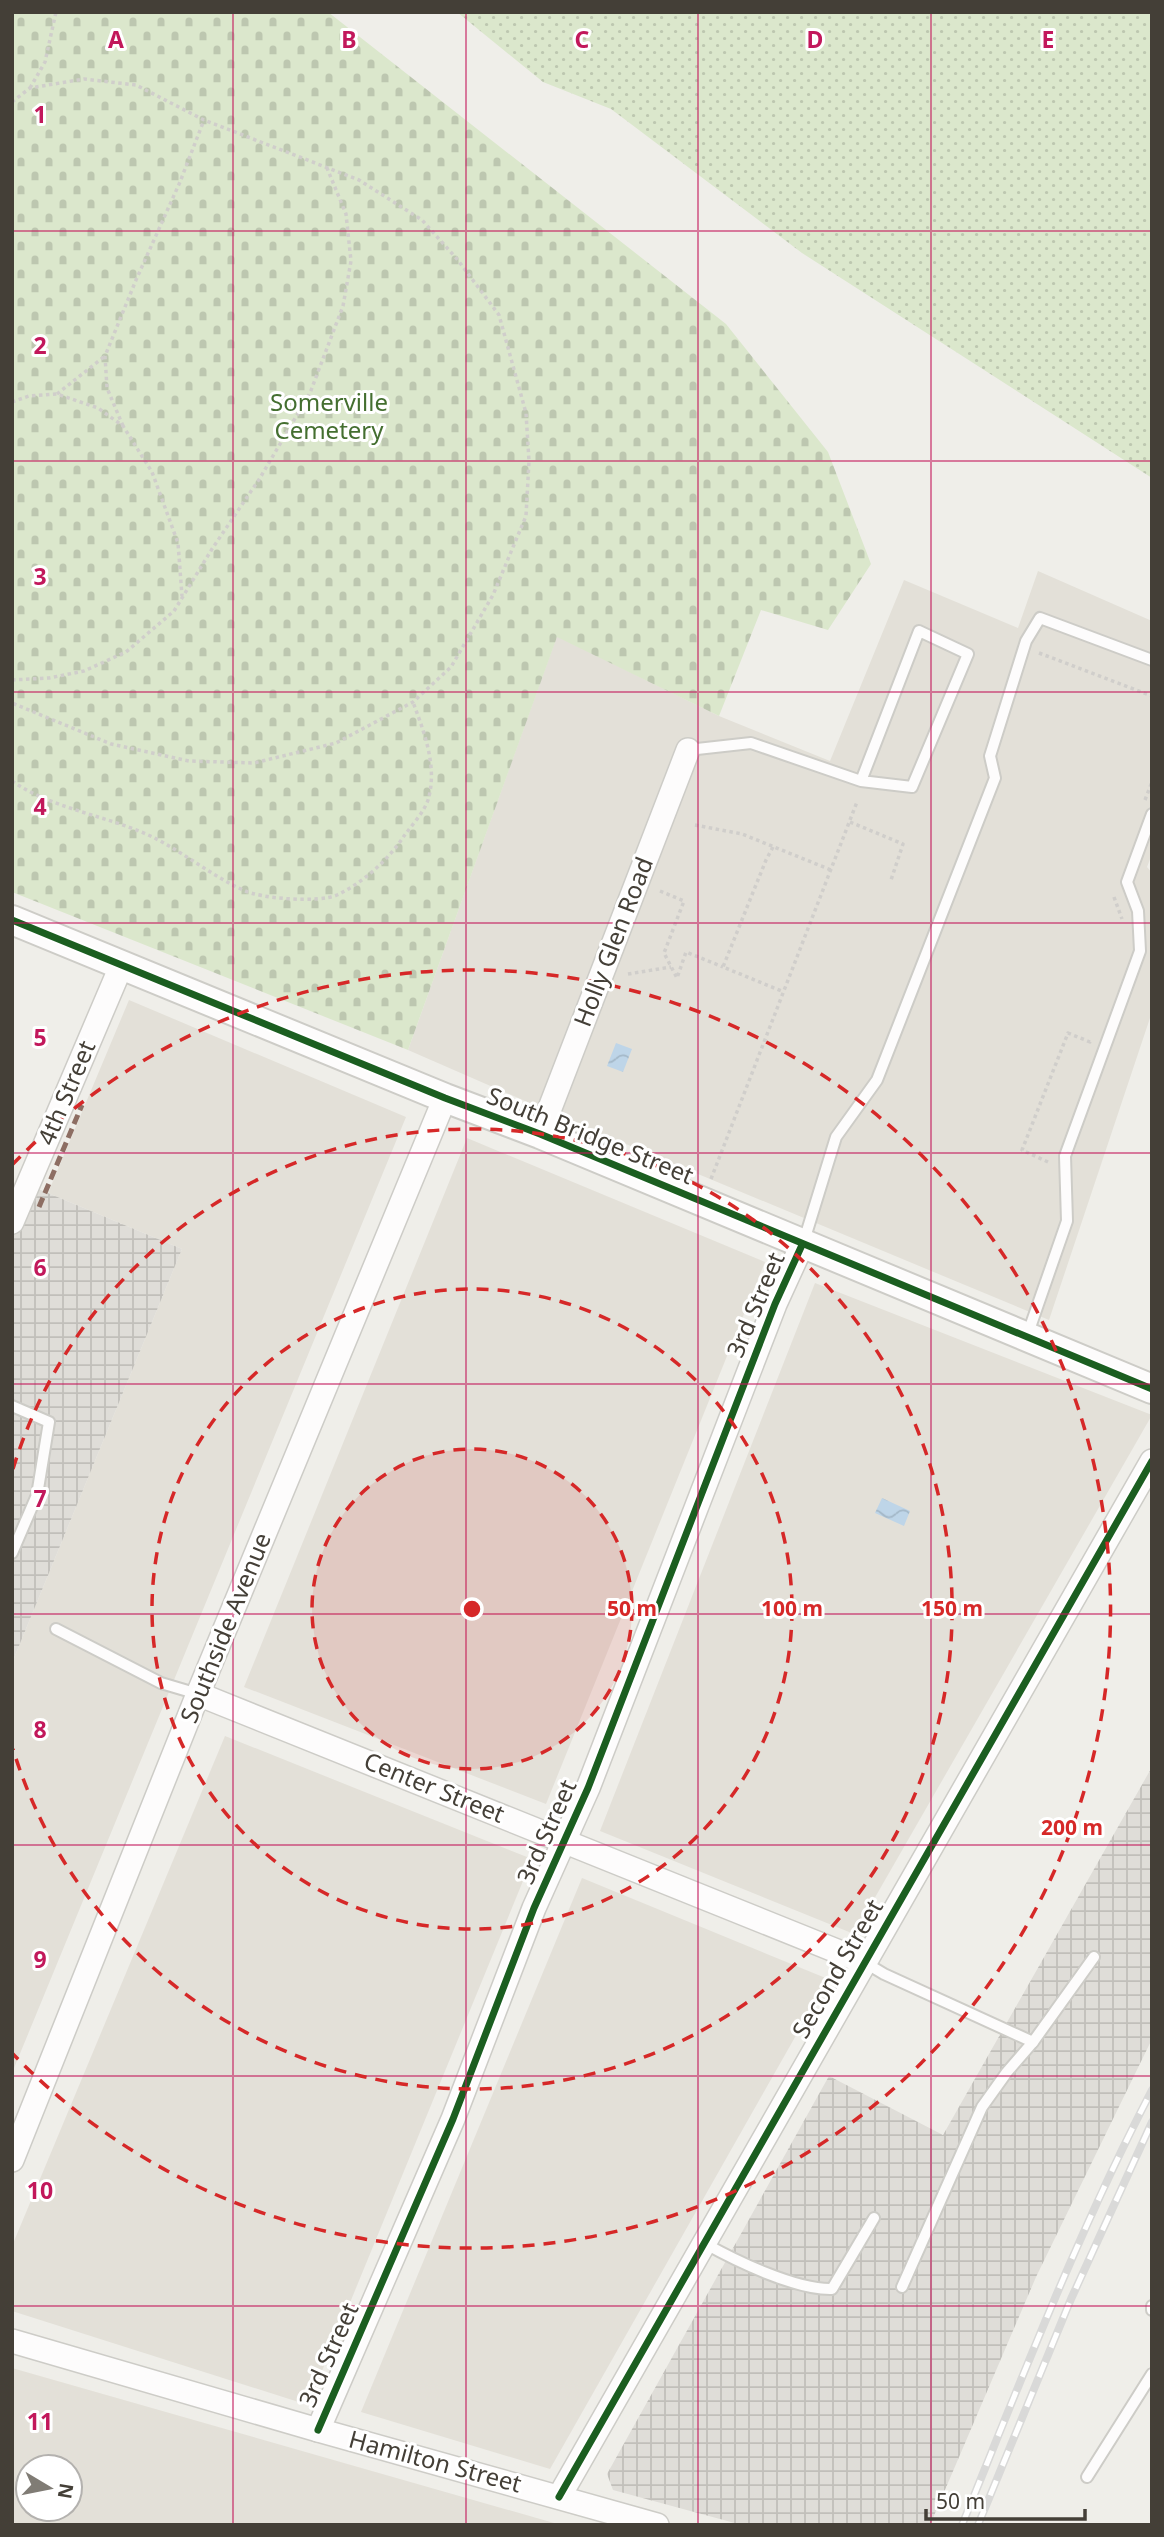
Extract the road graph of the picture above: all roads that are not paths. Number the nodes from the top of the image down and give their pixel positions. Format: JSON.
{"nodes":[{"id":1,"x":1152,"y":660,"type":"edge"},
{"id":2,"x":688,"y":750,"type":"joint"},
{"id":3,"x":861,"y":781,"type":"junction"},
{"id":4,"x":1147,"y":811,"type":"edge"},
{"id":5,"x":12,"y":920,"type":"edge"},
{"id":6,"x":122,"y":964,"type":"junction"},
{"id":7,"x":445,"y":1098,"type":"junction"},
{"id":8,"x":540,"y":1134,"type":"junction"},
{"id":9,"x":18,"y":1194,"type":"edge"},
{"id":10,"x":12,"y":1222,"type":"edge"},
{"id":11,"x":802,"y":1245,"type":"junction"},
{"id":12,"x":1026,"y":1338,"type":"junction"},
{"id":13,"x":1152,"y":1390,"type":"edge"},
{"id":14,"x":12,"y":1406,"type":"edge"},
{"id":15,"x":1152,"y":1461,"type":"edge"},
{"id":16,"x":12,"y":1553,"type":"edge"},
{"id":17,"x":56,"y":1629,"type":"dead end"},
{"id":18,"x":198,"y":1694,"type":"junction"},
{"id":19,"x":564,"y":1840,"type":"junction"},
{"id":20,"x":1094,"y":1957,"type":"dead end"},
{"id":21,"x":864,"y":1962,"type":"junction"},
{"id":22,"x":1033,"y":2042,"type":"junction"},
{"id":23,"x":12,"y":2160,"type":"edge"},
{"id":24,"x":874,"y":2218,"type":"dead end"},
{"id":25,"x":704,"y":2243,"type":"junction"},
{"id":26,"x":902,"y":2287,"type":"dead end"},
{"id":27,"x":12,"y":2341,"type":"edge"},
{"id":28,"x":1152,"y":2374,"type":"edge"},
{"id":29,"x":318,"y":2430,"type":"junction"},
{"id":30,"x":1087,"y":2477,"type":"dead end"},
{"id":31,"x":559,"y":2497,"type":"junction"},
{"id":32,"x":657,"y":2525,"type":"edge"}],
"edges":[{"from":1,"to":11,"type":"lane"},
{"from":2,"to":3,"type":"lane"},
{"from":2,"to":8,"type":"street","name":"Holly Glen Road"},
{"from":3,"to":3,"type":"lane"},
{"from":4,"to":12,"type":"lane"},
{"from":5,"to":6,"type":"street","name":"South Bridge Street"},
{"from":6,"to":7,"type":"street","name":"South Bridge Street"},
{"from":6,"to":9,"type":"street","name":"4th Street"},
{"from":7,"to":8,"type":"street","name":"South Bridge Street"},
{"from":7,"to":18,"type":"street","name":"Southside Avenue"},
{"from":8,"to":11,"type":"street","name":"South Bridge Street"},
{"from":9,"to":10,"type":"street","name":"4th Street"},
{"from":11,"to":12,"type":"street","name":"South Bridge Street"},
{"from":11,"to":19,"type":"street","name":"3rd Street"},
{"from":12,"to":13,"type":"street","name":"South Bridge Street"},
{"from":14,"to":16,"type":"lane"},
{"from":15,"to":21,"type":"street","name":"Second Street"},
{"from":17,"to":18,"type":"lane"},
{"from":18,"to":19,"type":"street","name":"Center Street"},
{"from":18,"to":23,"type":"street","name":"Southside Avenue"},
{"from":19,"to":21,"type":"street","name":"Center Street"},
{"from":19,"to":29,"type":"street","name":"3rd Street"},
{"from":20,"to":22,"type":"lane"},
{"from":21,"to":22,"type":"lane"},
{"from":21,"to":25,"type":"street","name":"Second Street"},
{"from":22,"to":26,"type":"lane"},
{"from":24,"to":25,"type":"lane"},
{"from":25,"to":31,"type":"street","name":"Second Street"},
{"from":27,"to":29,"type":"street","name":"Hamilton Street"},
{"from":28,"to":30,"type":"lane"},
{"from":29,"to":31,"type":"street","name":"Hamilton Street"},
{"from":31,"to":32,"type":"street","name":"Hamilton Street"}]}
